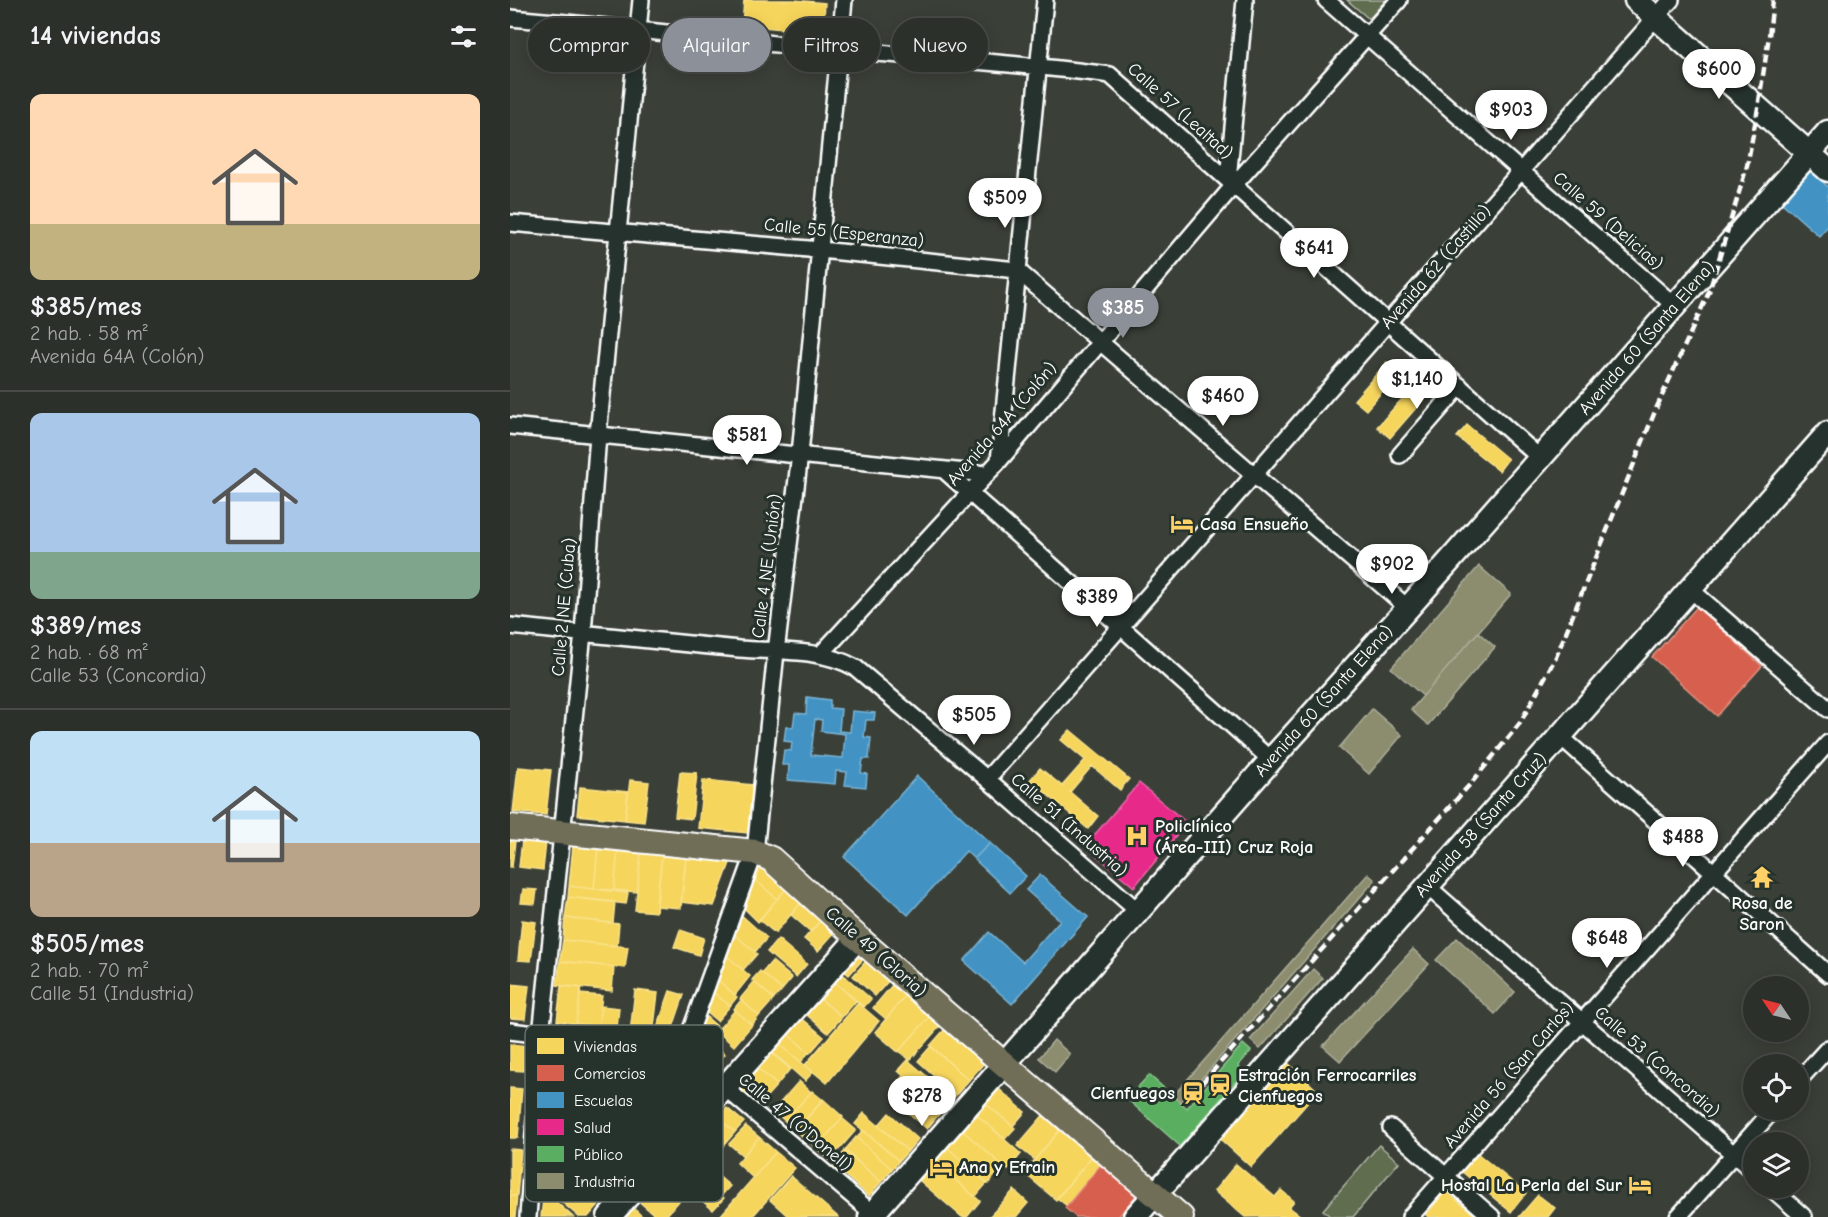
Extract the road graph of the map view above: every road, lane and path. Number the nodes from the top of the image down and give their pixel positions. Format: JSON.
{"nodes":[{"id":1,"x":641,"y":0,"type":"edge"},
{"id":2,"x":844,"y":0,"type":"edge"},
{"id":3,"x":1045,"y":0,"type":"edge"},
{"id":4,"x":1245,"y":0,"type":"edge"},
{"id":5,"x":1326,"y":0,"type":"edge"},
{"id":6,"x":1399,"y":0,"type":"edge"},
{"id":7,"x":1636,"y":0,"type":"edge"},
{"id":8,"x":1671,"y":0,"type":"edge"},
{"id":9,"x":1655,"y":17,"type":"junction"},
{"id":10,"x":510,"y":18,"type":"edge"},
{"id":11,"x":639,"y":18,"type":"edge"},
{"id":12,"x":843,"y":18,"type":"edge"},
{"id":13,"x":528,"y":20,"type":"edge"},
{"id":14,"x":650,"y":30,"type":"edge"},
{"id":15,"x":1367,"y":36,"type":"junction"},
{"id":16,"x":783,"y":44,"type":"edge"},
{"id":17,"x":880,"y":53,"type":"edge"},
{"id":18,"x":1038,"y":65,"type":"junction"},
{"id":19,"x":634,"y":72,"type":"edge"},
{"id":20,"x":838,"y":72,"type":"edge"},
{"id":21,"x":1828,"y":132,"type":"edge"},
{"id":22,"x":1809,"y":154,"type":"junction"},
{"id":23,"x":1828,"y":170,"type":"edge"},
{"id":24,"x":1521,"y":171,"type":"junction"},
{"id":25,"x":1231,"y":183,"type":"junction"},
{"id":26,"x":510,"y":223,"type":"edge"},
{"id":27,"x":619,"y":232,"type":"junction"},
{"id":28,"x":820,"y":250,"type":"junction"},
{"id":29,"x":1017,"y":270,"type":"junction"},
{"id":30,"x":1675,"y":306,"type":"junction"},
{"id":31,"x":1388,"y":322,"type":"junction"},
{"id":32,"x":1099,"y":341,"type":"junction"},
{"id":33,"x":1460,"y":386,"type":"junction"},
{"id":34,"x":510,"y":426,"type":"edge"},
{"id":35,"x":598,"y":435,"type":"junction"},
{"id":36,"x":1827,"y":435,"type":"edge"},
{"id":37,"x":800,"y":454,"type":"junction"},
{"id":38,"x":1400,"y":455,"type":"dead end"},
{"id":39,"x":1540,"y":458,"type":"junction"},
{"id":40,"x":999,"y":461,"type":"junction"},
{"id":41,"x":945,"y":471,"type":"junction"},
{"id":42,"x":986,"y":474,"type":"junction"},
{"id":43,"x":1254,"y":475,"type":"junction"},
{"id":44,"x":968,"y":493,"type":"junction"},
{"id":45,"x":1690,"y":589,"type":"junction"},
{"id":46,"x":1408,"y":608,"type":"junction"},
{"id":47,"x":510,"y":626,"type":"edge"},
{"id":48,"x":1121,"y":627,"type":"junction"},
{"id":49,"x":583,"y":633,"type":"junction"},
{"id":50,"x":776,"y":652,"type":"junction"},
{"id":51,"x":821,"y":654,"type":"junction"},
{"id":52,"x":1828,"y":709,"type":"edge"},
{"id":53,"x":1560,"y":736,"type":"junction"},
{"id":54,"x":1828,"y":743,"type":"edge"},
{"id":55,"x":1271,"y":760,"type":"junction"},
{"id":56,"x":987,"y":779,"type":"junction"},
{"id":57,"x":510,"y":827,"type":"edge"},
{"id":58,"x":561,"y":832,"type":"junction"},
{"id":59,"x":755,"y":852,"type":"junction"},
{"id":60,"x":1713,"y":873,"type":"junction"},
{"id":61,"x":1427,"y":886,"type":"junction"},
{"id":62,"x":1139,"y":912,"type":"junction"},
{"id":63,"x":858,"y":938,"type":"junction"},
{"id":64,"x":1828,"y":974,"type":"edge"},
{"id":65,"x":1581,"y":1023,"type":"junction"},
{"id":66,"x":542,"y":1025,"type":"edge"},
{"id":67,"x":693,"y":1025,"type":"edge"},
{"id":68,"x":510,"y":1032,"type":"edge"},
{"id":69,"x":525,"y":1033,"type":"edge"},
{"id":70,"x":1828,"y":1048,"type":"edge"},
{"id":71,"x":1005,"y":1064,"type":"junction"},
{"id":72,"x":1809,"y":1069,"type":"edge"},
{"id":73,"x":724,"y":1088,"type":"joint"},
{"id":74,"x":1764,"y":1120,"type":"edge"},
{"id":75,"x":1391,"y":1128,"type":"dead end"},
{"id":76,"x":1734,"y":1155,"type":"junction"},
{"id":77,"x":1743,"y":1163,"type":"edge"},
{"id":78,"x":1446,"y":1176,"type":"junction"},
{"id":79,"x":1155,"y":1194,"type":"junction"},
{"id":80,"x":1782,"y":1198,"type":"edge"},
{"id":81,"x":529,"y":1202,"type":"edge"},
{"id":82,"x":622,"y":1202,"type":"edge"},
{"id":83,"x":873,"y":1216,"type":"edge"},
{"id":84,"x":528,"y":1217,"type":"edge"},
{"id":85,"x":609,"y":1217,"type":"edge"},
{"id":86,"x":1135,"y":1217,"type":"edge"},
{"id":87,"x":1181,"y":1217,"type":"edge"},
{"id":88,"x":1410,"y":1217,"type":"edge"},
{"id":89,"x":1492,"y":1217,"type":"edge"},
{"id":90,"x":1678,"y":1217,"type":"edge"},
{"id":91,"x":1804,"y":1217,"type":"edge"}],
"edges":[{"from":1,"to":11,"type":"street","name":"Calle 2 NE (Cuba)"},
{"from":2,"to":12,"type":"street","name":"Calle 4 NE (Unión)"},
{"from":3,"to":18,"type":"street"},
{"from":4,"to":25,"type":"street"},
{"from":5,"to":15,"type":"street","name":"Calle 59 (Delicias)"},
{"from":6,"to":15,"type":"street","name":"Avenida 64A (Colón)"},
{"from":7,"to":9,"type":"street"},
{"from":8,"to":9,"type":"street","name":"Avenida 62 (Castillo)"},
{"from":9,"to":22,"type":"street"},
{"from":9,"to":24,"type":"street","name":"Avenida 62 (Castillo)"},
{"from":10,"to":13,"type":"street","name":"Calle 57 (Lealtad)"},
{"from":14,"to":16,"type":"street","name":"Calle 57 (Lealtad)"},
{"from":15,"to":24,"type":"street","name":"Calle 59 (Delicias)"},
{"from":15,"to":25,"type":"street","name":"Avenida 64A (Colón)"},
{"from":17,"to":18,"type":"street","name":"Calle 57 (Lealtad)"},
{"from":18,"to":25,"type":"street","name":"Calle 57 (Lealtad)"},
{"from":18,"to":29,"type":"street"},
{"from":19,"to":27,"type":"street","name":"Calle 2 NE (Cuba)"},
{"from":20,"to":28,"type":"street","name":"Calle 4 NE (Unión)"},
{"from":21,"to":22,"type":"street","name":"Avenida 60 (Santa Elena)"},
{"from":22,"to":23,"type":"street"},
{"from":22,"to":30,"type":"street","name":"Avenida 60 (Santa Elena)"},
{"from":24,"to":30,"type":"street","name":"Calle 59 (Delicias)"},
{"from":24,"to":31,"type":"street","name":"Avenida 62 (Castillo)"},
{"from":25,"to":31,"type":"street","name":"Calle 57 (Lealtad)"},
{"from":25,"to":32,"type":"street","name":"Avenida 64A (Colón)"},
{"from":26,"to":27,"type":"street","name":"Calle 55 (Esperanza)"},
{"from":27,"to":28,"type":"street","name":"Calle 55 (Esperanza)"},
{"from":27,"to":35,"type":"street","name":"Calle 2 NE (Cuba)"},
{"from":28,"to":29,"type":"street","name":"Calle 55 (Esperanza)"},
{"from":28,"to":37,"type":"street","name":"Calle 4 NE (Unión)"},
{"from":29,"to":32,"type":"street"},
{"from":29,"to":40,"type":"street"},
{"from":30,"to":39,"type":"street","name":"Avenida 60 (Santa Elena)"},
{"from":31,"to":33,"type":"street","name":"Calle 57 (Lealtad)"},
{"from":31,"to":43,"type":"street","name":"Avenida 62 (Castillo)"},
{"from":32,"to":40,"type":"street","name":"Avenida 64A (Colón)"},
{"from":32,"to":43,"type":"street"},
{"from":33,"to":38,"type":"street"},
{"from":33,"to":39,"type":"street","name":"Calle 57 (Lealtad)"},
{"from":34,"to":35,"type":"street"},
{"from":35,"to":37,"type":"street"},
{"from":35,"to":49,"type":"street","name":"Calle 2 NE (Cuba)"},
{"from":36,"to":45,"type":"street","name":"Avenida 58 (Santa Cruz)"},
{"from":37,"to":41,"type":"street"},
{"from":37,"to":50,"type":"street","name":"Calle 4 NE (Unión)"},
{"from":39,"to":46,"type":"street","name":"Avenida 60 (Santa Elena)"},
{"from":40,"to":42,"type":"street","name":"Avenida 64A (Colón)"},
{"from":41,"to":42,"type":"street"},
{"from":41,"to":44,"type":"street"},
{"from":42,"to":44,"type":"street","name":"Avenida 64A (Colón)"},
{"from":43,"to":46,"type":"street"},
{"from":43,"to":48,"type":"street","name":"Avenida 62 (Castillo)"},
{"from":44,"to":48,"type":"street"},
{"from":44,"to":51,"type":"street","name":"Avenida 64A (Colón)"},
{"from":45,"to":52,"type":"street"},
{"from":45,"to":53,"type":"street","name":"Avenida 58 (Santa Cruz)"},
{"from":46,"to":55,"type":"street","name":"Avenida 60 (Santa Elena)"},
{"from":47,"to":49,"type":"street","name":"Calle 51 (Industria)"},
{"from":48,"to":55,"type":"street"},
{"from":48,"to":56,"type":"street","name":"Avenida 62 (Castillo)"},
{"from":49,"to":50,"type":"street","name":"Calle 51 (Industria)"},
{"from":49,"to":58,"type":"street","name":"Calle 2 NE (Cuba)"},
{"from":50,"to":51,"type":"street","name":"Calle 51 (Industria)"},
{"from":50,"to":59,"type":"street","name":"Calle 4 NE (Unión)"},
{"from":51,"to":56,"type":"street","name":"Calle 51 (Industria)"},
{"from":53,"to":60,"type":"street"},
{"from":53,"to":61,"type":"street","name":"Avenida 58 (Santa Cruz)"},
{"from":54,"to":60,"type":"street","name":"Avenida 56 (San Carlos)"},
{"from":55,"to":62,"type":"street","name":"Avenida 60 (Santa Elena)"},
{"from":56,"to":62,"type":"street","name":"Calle 51 (Industria)"},
{"from":57,"to":58,"type":"main road","name":"Calle 49 (Gloria)"},
{"from":58,"to":59,"type":"main road","name":"Calle 49 (Gloria)"},
{"from":58,"to":66,"type":"street","name":"Calle 2 NE (Cuba)"},
{"from":59,"to":63,"type":"main road","name":"Calle 49 (Gloria)"},
{"from":59,"to":67,"type":"street","name":"Calle 4 NE (Unión)"},
{"from":60,"to":64,"type":"street"},
{"from":60,"to":65,"type":"street","name":"Avenida 56 (San Carlos)"},
{"from":61,"to":65,"type":"street","name":"Calle 53 (Concordia)"},
{"from":61,"to":79,"type":"street","name":"Avenida 58 (Santa Cruz)"},
{"from":62,"to":71,"type":"street","name":"Avenida 60 (Santa Elena)"},
{"from":63,"to":71,"type":"main road","name":"Calle 49 (Gloria)"},
{"from":63,"to":73,"type":"street"},
{"from":65,"to":76,"type":"street","name":"Calle 53 (Concordia)"},
{"from":65,"to":78,"type":"street","name":"Avenida 56 (San Carlos)"},
{"from":68,"to":69,"type":"street"},
{"from":70,"to":72,"type":"street"},
{"from":71,"to":79,"type":"main road","name":"Calle 49 (Gloria)"},
{"from":71,"to":83,"type":"street","name":"Avenida 60 (Santa Elena)"},
{"from":73,"to":83,"type":"street","name":"Calle 47 (O'Donell)"},
{"from":74,"to":76,"type":"street"},
{"from":75,"to":78,"type":"street"},
{"from":76,"to":77,"type":"street","name":"Calle 53 (Concordia)"},
{"from":76,"to":90,"type":"street"},
{"from":78,"to":88,"type":"street","name":"Avenida 56 (San Carlos)"},
{"from":78,"to":89,"type":"street"},
{"from":79,"to":86,"type":"street","name":"Avenida 58 (Santa Cruz)"},
{"from":79,"to":87,"type":"main road","name":"Calle 49 (Gloria)"},
{"from":80,"to":91,"type":"street"},
{"from":81,"to":84,"type":"street","name":"Calle 2 NE (Cuba)"},
{"from":82,"to":85,"type":"street"}]}
